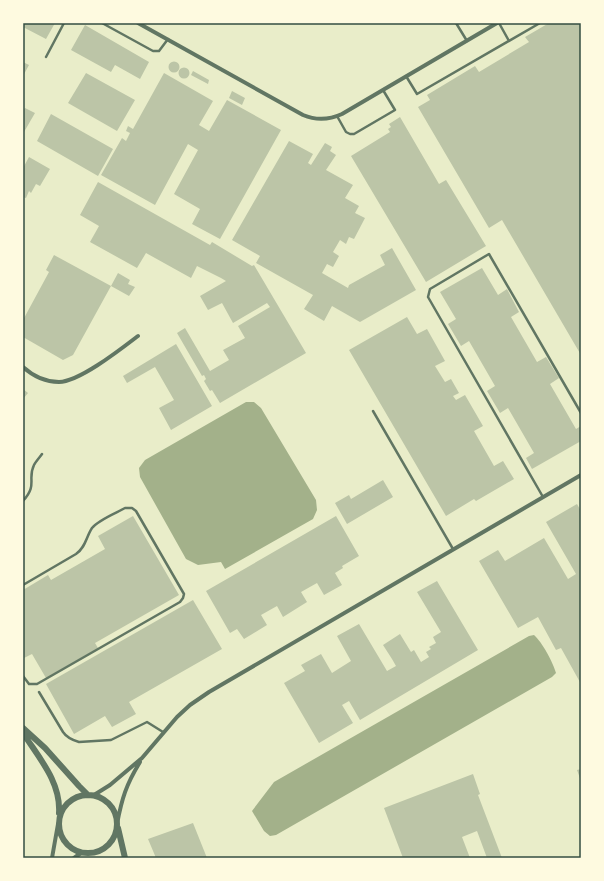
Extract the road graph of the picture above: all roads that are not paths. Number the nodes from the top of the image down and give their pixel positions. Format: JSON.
{"nodes":[{"id":1,"x":64,"y":23,"type":"edge"},
{"id":2,"x":102,"y":23,"type":"edge"},
{"id":3,"x":138,"y":23,"type":"edge"},
{"id":4,"x":456,"y":23,"type":"edge"},
{"id":5,"x":498,"y":23,"type":"edge"},
{"id":6,"x":540,"y":23,"type":"edge"},
{"id":7,"x":168,"y":39,"type":"junction"},
{"id":8,"x":467,"y":41,"type":"junction"},
{"id":9,"x":509,"y":41,"type":"junction"},
{"id":10,"x":46,"y":57,"type":"dead end"},
{"id":11,"x":406,"y":76,"type":"junction"},
{"id":12,"x":383,"y":90,"type":"junction"},
{"id":13,"x":338,"y":116,"type":"junction"},
{"id":14,"x":138,"y":336,"type":"dead end"},
{"id":15,"x":23,"y":367,"type":"edge"},
{"id":16,"x":373,"y":411,"type":"dead end"},
{"id":17,"x":581,"y":412,"type":"edge"},
{"id":18,"x":42,"y":454,"type":"dead end"},
{"id":19,"x":581,"y":475,"type":"edge"},
{"id":20,"x":543,"y":497,"type":"junction"},
{"id":21,"x":23,"y":501,"type":"edge"},
{"id":22,"x":453,"y":549,"type":"junction"},
{"id":23,"x":23,"y":584,"type":"edge"},
{"id":24,"x":23,"y":676,"type":"edge"},
{"id":25,"x":39,"y":692,"type":"dead end"},
{"id":26,"x":23,"y":728,"type":"edge"},
{"id":27,"x":163,"y":732,"type":"junction"},
{"id":28,"x":23,"y":734,"type":"edge"},
{"id":29,"x":142,"y":758,"type":"junction"},
{"id":30,"x":91,"y":795,"type":"junction"},
{"id":31,"x":58,"y":822,"type":"junction"},
{"id":32,"x":117,"y":825,"type":"junction"},
{"id":33,"x":84,"y":855,"type":"edge"},
{"id":34,"x":52,"y":858,"type":"edge"},
{"id":35,"x":74,"y":858,"type":"edge"},
{"id":36,"x":125,"y":858,"type":"edge"}],
"edges":[{"from":1,"to":10,"type":"lane"},
{"from":2,"to":7,"type":"lane"},
{"from":3,"to":7,"type":"street"},
{"from":4,"to":8,"type":"lane"},
{"from":5,"to":8,"type":"street"},
{"from":5,"to":9,"type":"lane"},
{"from":6,"to":9,"type":"lane"},
{"from":7,"to":13,"type":"street"},
{"from":8,"to":11,"type":"street"},
{"from":9,"to":11,"type":"lane"},
{"from":11,"to":12,"type":"street"},
{"from":12,"to":13,"type":"street"},
{"from":12,"to":13,"type":"lane"},
{"from":14,"to":15,"type":"street"},
{"from":16,"to":22,"type":"lane"},
{"from":17,"to":20,"type":"lane"},
{"from":18,"to":21,"type":"lane"},
{"from":19,"to":20,"type":"street"},
{"from":20,"to":22,"type":"street"},
{"from":22,"to":27,"type":"street"},
{"from":23,"to":24,"type":"lane"},
{"from":25,"to":27,"type":"lane"},
{"from":26,"to":30,"type":"street"},
{"from":27,"to":29,"type":"street"},
{"from":28,"to":31,"type":"street"},
{"from":29,"to":30,"type":"street"},
{"from":29,"to":32,"type":"street"},
{"from":30,"to":31,"type":"street"},
{"from":30,"to":32,"type":"street"},
{"from":31,"to":33,"type":"street"},
{"from":31,"to":34,"type":"street"},
{"from":32,"to":33,"type":"street"},
{"from":32,"to":36,"type":"street"},
{"from":33,"to":35,"type":"street"}]}
